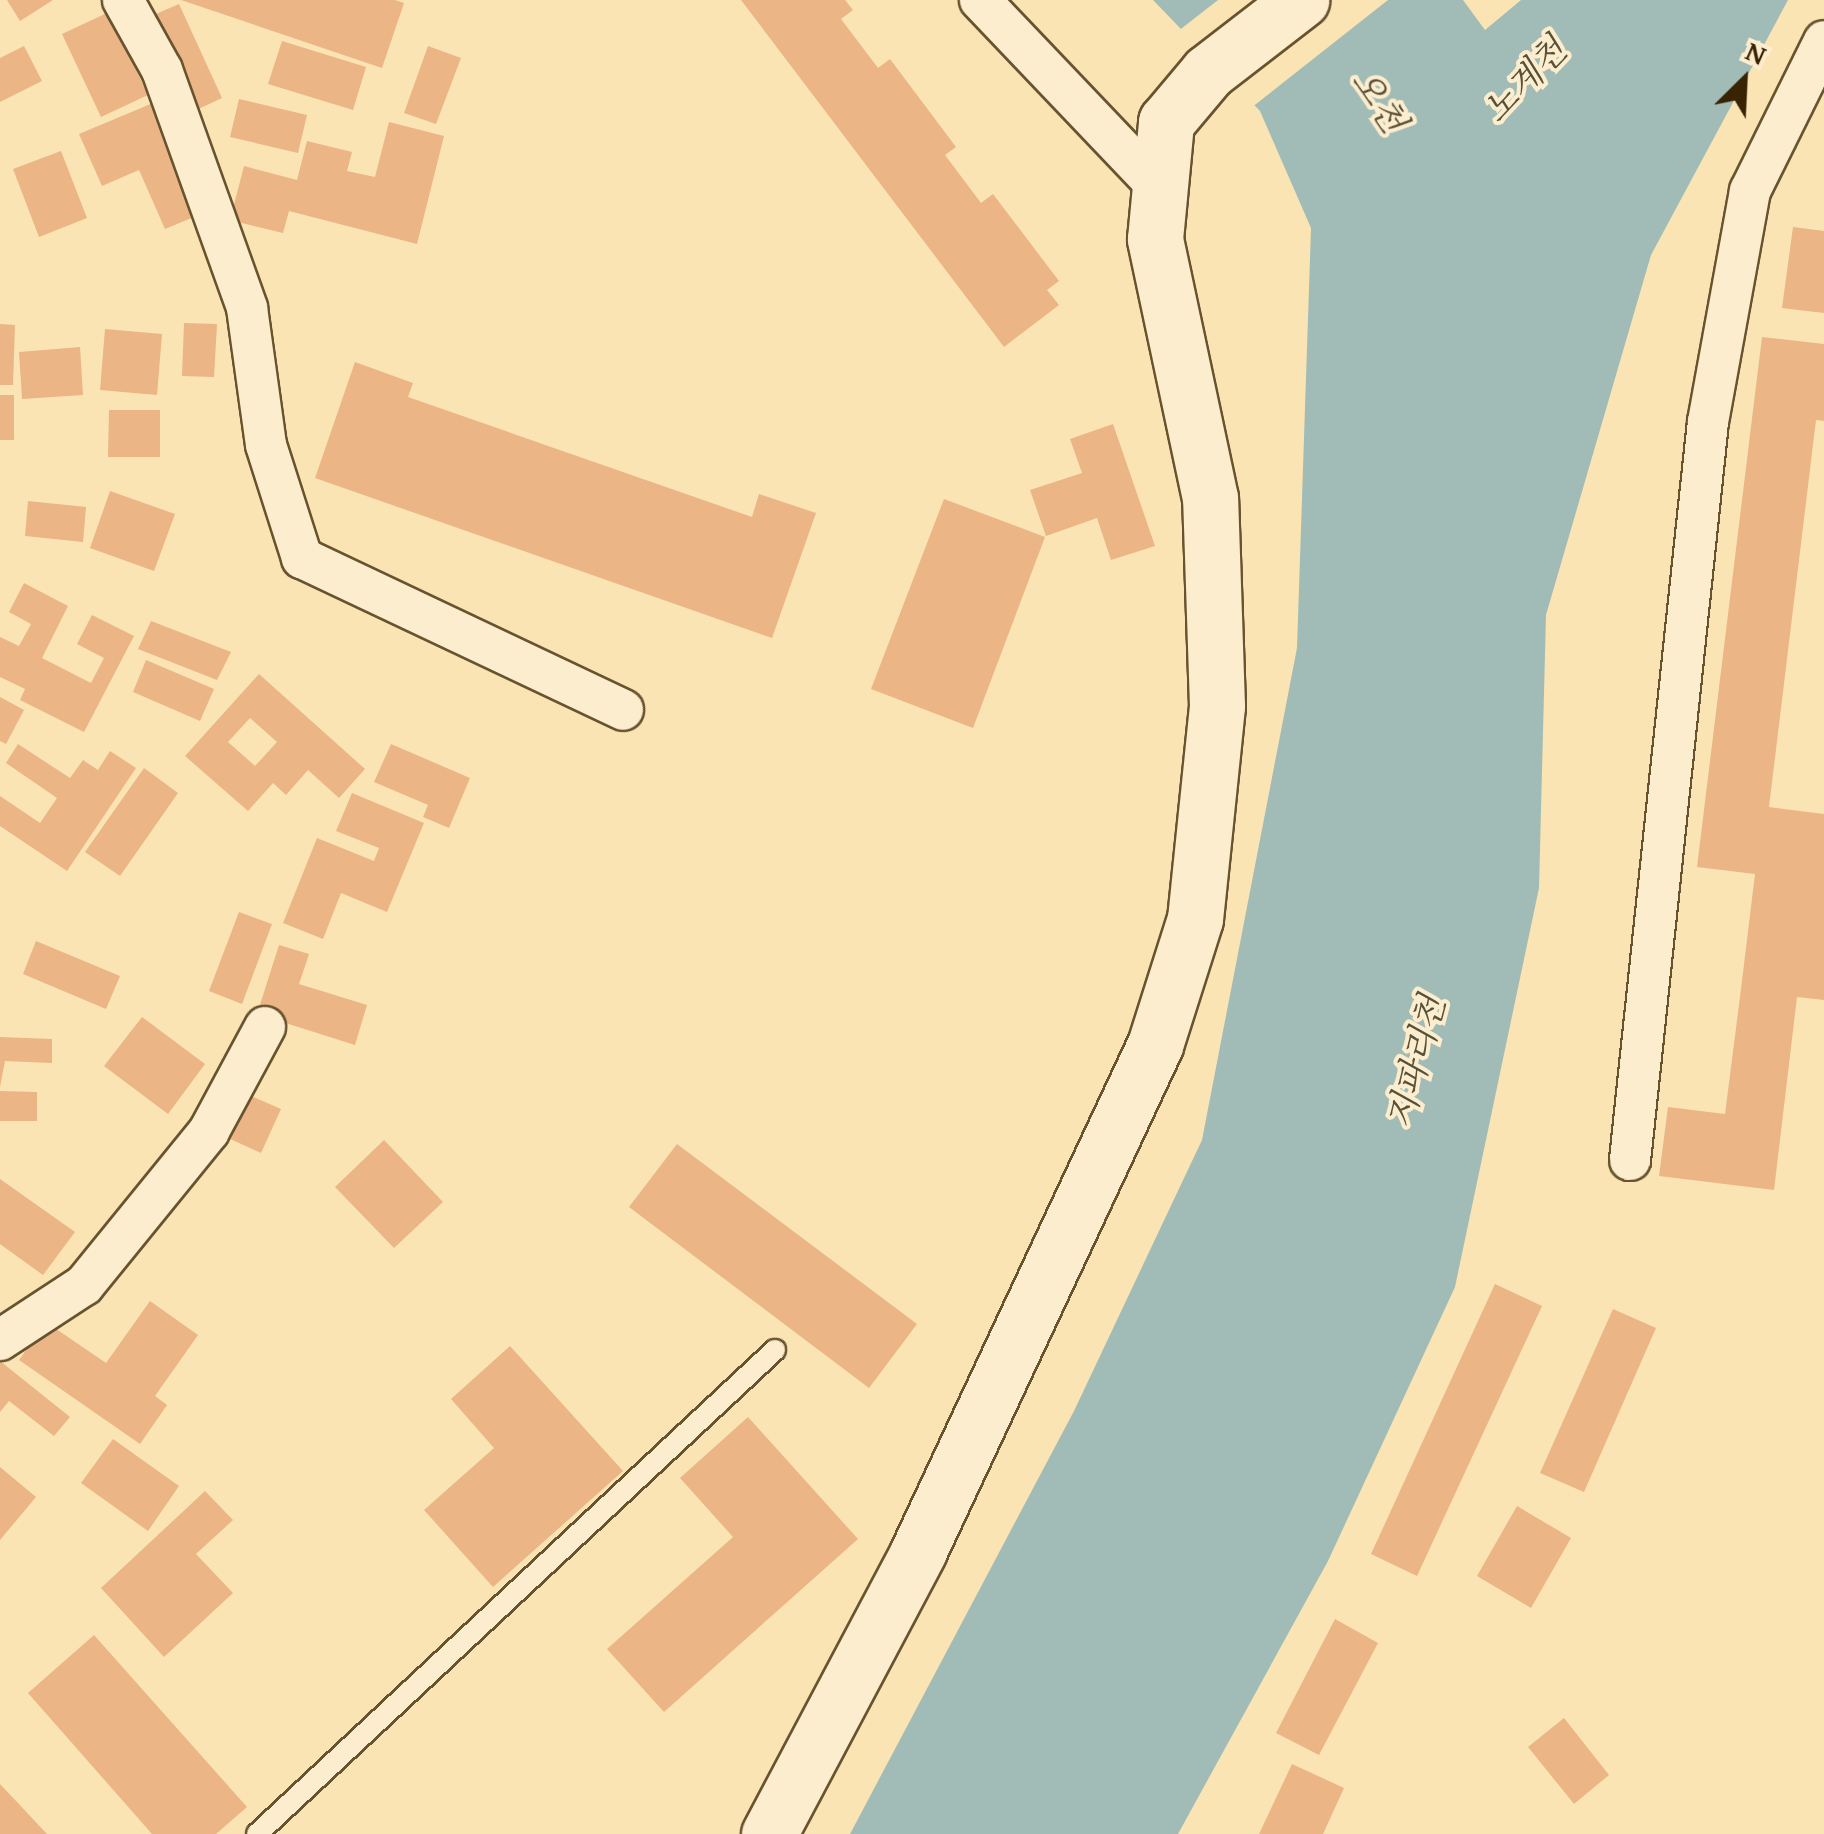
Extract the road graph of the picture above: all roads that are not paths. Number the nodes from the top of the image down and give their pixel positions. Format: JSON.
{"nodes":[{"id":1,"x":123,"y":0,"type":"edge"},
{"id":2,"x":980,"y":0,"type":"edge"},
{"id":3,"x":1301,"y":0,"type":"edge"},
{"id":4,"x":1824,"y":41,"type":"edge"},
{"id":5,"x":1160,"y":189,"type":"junction"},
{"id":6,"x":623,"y":710,"type":"dead end"},
{"id":7,"x":265,"y":1027,"type":"dead end"},
{"id":8,"x":1630,"y":1160,"type":"dead end"},
{"id":9,"x":0,"y":1340,"type":"edge"},
{"id":10,"x":775,"y":1350,"type":"dead end"},
{"id":11,"x":257,"y":1834,"type":"edge"},
{"id":12,"x":769,"y":1834,"type":"edge"}],
"edges":[{"from":1,"to":6,"type":"street"},
{"from":2,"to":5,"type":"street"},
{"from":3,"to":5,"type":"street"},
{"from":4,"to":8,"type":"street"},
{"from":5,"to":12,"type":"street"},
{"from":7,"to":9,"type":"street"},
{"from":10,"to":11,"type":"lane"}]}
